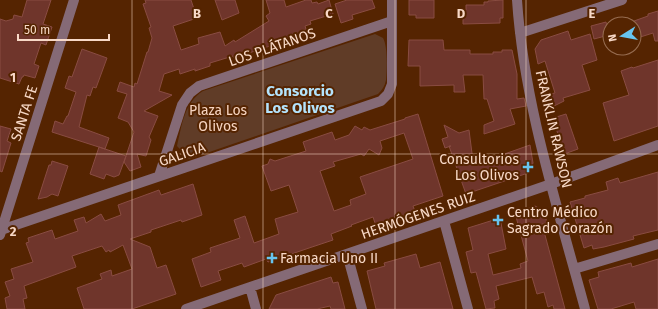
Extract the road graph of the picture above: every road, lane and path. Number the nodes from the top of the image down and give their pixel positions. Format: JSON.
{"nodes":[{"id":1,"x":74,"y":0,"type":"edge"},
{"id":2,"x":392,"y":0,"type":"edge"},
{"id":3,"x":516,"y":0,"type":"edge"},
{"id":4,"x":622,"y":0,"type":"edge"},
{"id":5,"x":392,"y":21,"type":"junction"},
{"id":6,"x":520,"y":33,"type":"junction"},
{"id":7,"x":658,"y":145,"type":"edge"},
{"id":8,"x":159,"y":176,"type":"junction"},
{"id":9,"x":551,"y":184,"type":"junction"},
{"id":10,"x":444,"y":221,"type":"junction"},
{"id":11,"x":1,"y":233,"type":"edge"},
{"id":12,"x":658,"y":244,"type":"edge"},
{"id":13,"x":347,"y":254,"type":"junction"},
{"id":14,"x":574,"y":269,"type":"junction"},
{"id":15,"x":250,"y":287,"type":"junction"},
{"id":16,"x":186,"y":309,"type":"edge"},
{"id":17,"x":256,"y":309,"type":"edge"},
{"id":18,"x":362,"y":309,"type":"edge"},
{"id":19,"x":468,"y":309,"type":"edge"},
{"id":20,"x":585,"y":309,"type":"edge"}],
"edges":[{"from":1,"to":11,"type":"street","name":"SANTA FE"},
{"from":2,"to":5,"type":"street"},
{"from":3,"to":6,"type":"street","name":"FRANKLIN RAWSON"},
{"from":4,"to":6,"type":"street"},
{"from":5,"to":8,"type":"street","name":"LOS PLÁTANOS"},
{"from":5,"to":8,"type":"street","name":"GALICIA"},
{"from":6,"to":9,"type":"street","name":"FRANKLIN RAWSON"},
{"from":7,"to":9,"type":"street","name":"HERMÓGENES RUIZ"},
{"from":8,"to":11,"type":"street","name":"GALICIA"},
{"from":9,"to":10,"type":"street","name":"HERMÓGENES RUIZ"},
{"from":9,"to":14,"type":"street","name":"FRANKLIN RAWSON"},
{"from":10,"to":13,"type":"street","name":"HERMÓGENES RUIZ"},
{"from":10,"to":19,"type":"street"},
{"from":12,"to":14,"type":"street"},
{"from":13,"to":15,"type":"street","name":"HERMÓGENES RUIZ"},
{"from":13,"to":18,"type":"street"},
{"from":14,"to":20,"type":"street","name":"FRANKLIN RAWSON"},
{"from":15,"to":16,"type":"street","name":"HERMÓGENES RUIZ"},
{"from":15,"to":17,"type":"street"}]}
